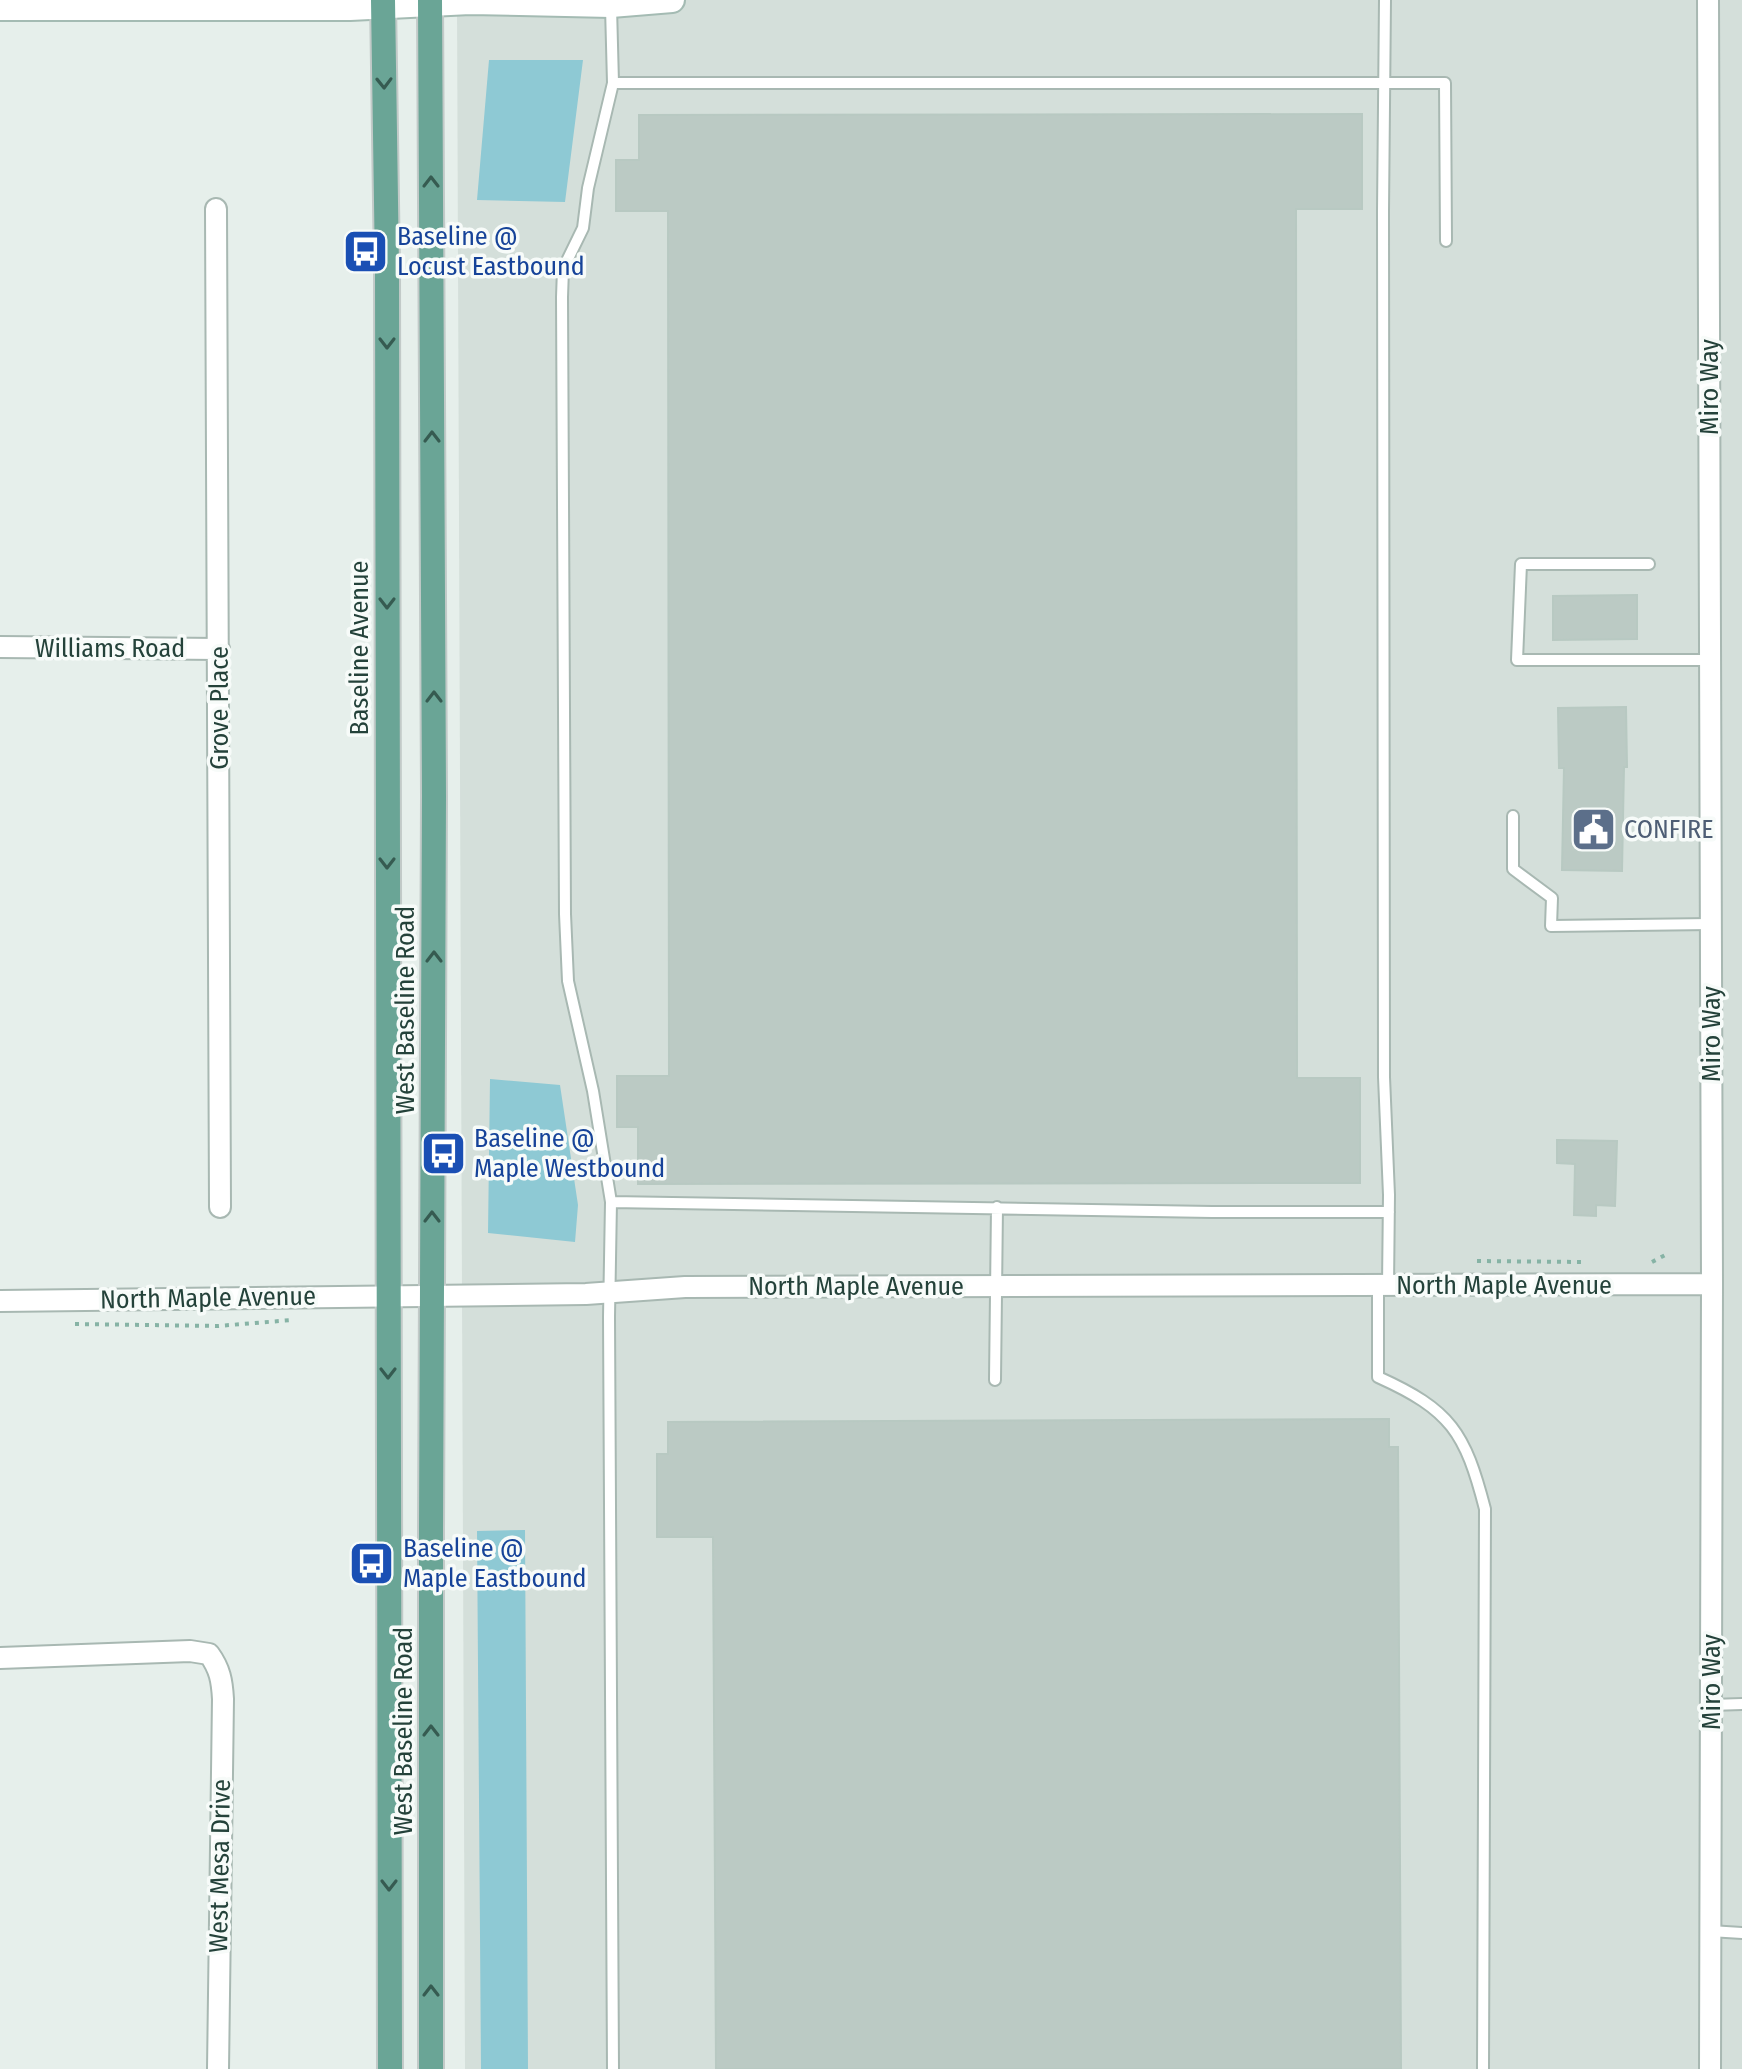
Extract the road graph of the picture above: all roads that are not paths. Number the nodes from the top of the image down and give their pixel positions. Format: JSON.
{"nodes":[{"id":1,"x":672,"y":0,"type":"edge"},
{"id":2,"x":1385,"y":0,"type":"edge"},
{"id":3,"x":1708,"y":0,"type":"edge"},
{"id":4,"x":430,"y":2,"type":"edge"},
{"id":5,"x":383,"y":3,"type":"edge"},
{"id":6,"x":611,"y":5,"type":"junction"},
{"id":7,"x":0,"y":8,"type":"edge"},
{"id":8,"x":613,"y":83,"type":"junction"},
{"id":9,"x":1385,"y":83,"type":"junction"},
{"id":10,"x":216,"y":209,"type":"dead end"},
{"id":11,"x":1446,"y":241,"type":"dead end"},
{"id":12,"x":1649,"y":564,"type":"dead end"},
{"id":13,"x":0,"y":647,"type":"edge"},
{"id":14,"x":219,"y":649,"type":"junction"},
{"id":15,"x":1710,"y":660,"type":"junction"},
{"id":16,"x":1513,"y":816,"type":"dead end"},
{"id":17,"x":1711,"y":924,"type":"junction"},
{"id":18,"x":611,"y":1202,"type":"junction"},
{"id":19,"x":220,"y":1207,"type":"dead end"},
{"id":20,"x":997,"y":1207,"type":"junction"},
{"id":21,"x":1389,"y":1212,"type":"junction"},
{"id":22,"x":1712,"y":1284,"type":"junction"},
{"id":23,"x":996,"y":1286,"type":"junction"},
{"id":24,"x":1383,"y":1286,"type":"junction"},
{"id":25,"x":610,"y":1293,"type":"junction"},
{"id":26,"x":387,"y":1295,"type":"junction"},
{"id":27,"x":432,"y":1295,"type":"junction"},
{"id":28,"x":0,"y":1301,"type":"edge"},
{"id":29,"x":995,"y":1380,"type":"dead end"},
{"id":30,"x":0,"y":1658,"type":"edge"},
{"id":31,"x":1742,"y":1704,"type":"edge"},
{"id":32,"x":1711,"y":1705,"type":"junction"},
{"id":33,"x":1710,"y":1931,"type":"junction"},
{"id":34,"x":1742,"y":1933,"type":"edge"},
{"id":35,"x":218,"y":2069,"type":"edge"},
{"id":36,"x":390,"y":2069,"type":"edge"},
{"id":37,"x":431,"y":2069,"type":"edge"},
{"id":38,"x":613,"y":2069,"type":"edge"},
{"id":39,"x":1483,"y":2069,"type":"edge"},
{"id":40,"x":1710,"y":2069,"type":"edge"}],
"edges":[{"from":1,"to":6,"type":"street"},
{"from":2,"to":9,"type":"lane"},
{"from":3,"to":15,"type":"street","name":"Miro Way"},
{"from":4,"to":5,"type":"street"},
{"from":4,"to":6,"type":"street"},
{"from":27,"to":4,"type":"main road","name":"West Baseline Road","one_way":true},
{"from":5,"to":7,"type":"street"},
{"from":5,"to":26,"type":"main road","name":"Baseline Avenue","one_way":true},
{"from":6,"to":8,"type":"lane"},
{"from":8,"to":9,"type":"lane"},
{"from":8,"to":18,"type":"lane"},
{"from":9,"to":11,"type":"lane"},
{"from":9,"to":21,"type":"lane"},
{"from":10,"to":14,"type":"street","name":"Grove Place"},
{"from":12,"to":15,"type":"lane"},
{"from":13,"to":14,"type":"street","name":"Williams Road"},
{"from":14,"to":19,"type":"street","name":"Grove Place"},
{"from":15,"to":17,"type":"street","name":"Miro Way"},
{"from":16,"to":17,"type":"lane"},
{"from":17,"to":22,"type":"street","name":"Miro Way"},
{"from":18,"to":20,"type":"lane"},
{"from":18,"to":25,"type":"lane"},
{"from":20,"to":21,"type":"lane"},
{"from":20,"to":23,"type":"lane"},
{"from":21,"to":24,"type":"lane"},
{"from":22,"to":24,"type":"street","name":"North Maple Avenue"},
{"from":22,"to":32,"type":"street","name":"Miro Way"},
{"from":23,"to":24,"type":"street","name":"North Maple Avenue"},
{"from":23,"to":25,"type":"street","name":"North Maple Avenue"},
{"from":23,"to":29,"type":"lane"},
{"from":24,"to":39,"type":"lane"},
{"from":25,"to":27,"type":"street","name":"North Maple Avenue"},
{"from":25,"to":38,"type":"lane"},
{"from":26,"to":27,"type":"street","name":"North Maple Avenue"},
{"from":26,"to":28,"type":"street","name":"North Maple Avenue"},
{"from":26,"to":36,"type":"main road","name":"West Baseline Road","one_way":true},
{"from":37,"to":27,"type":"main road","name":"West Baseline Road","one_way":true},
{"from":30,"to":35,"type":"street","name":"West Mesa Drive"},
{"from":31,"to":32,"type":"lane"},
{"from":32,"to":33,"type":"street","name":"Miro Way"},
{"from":33,"to":34,"type":"lane"},
{"from":33,"to":40,"type":"street","name":"Miro Way"}]}
